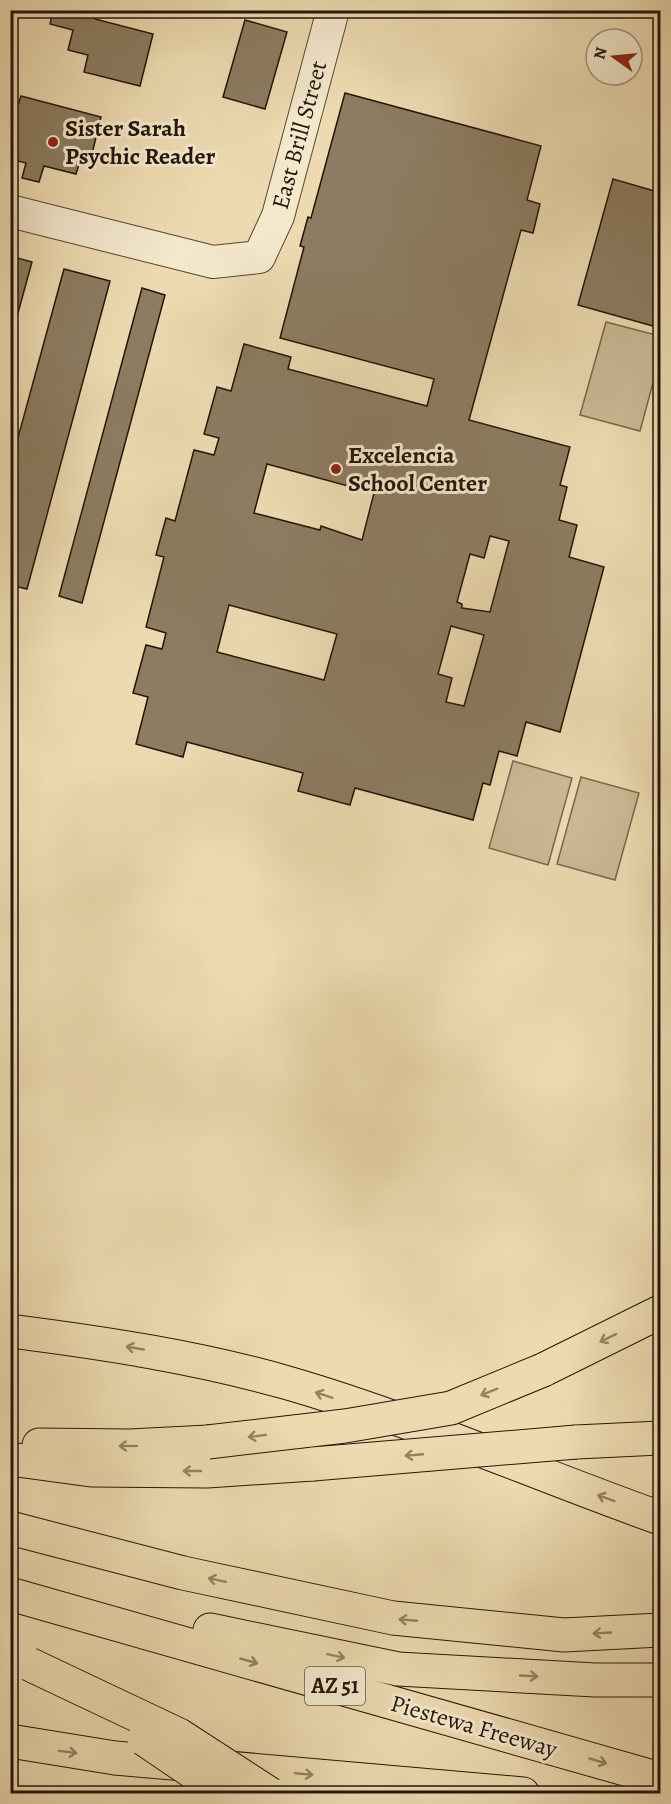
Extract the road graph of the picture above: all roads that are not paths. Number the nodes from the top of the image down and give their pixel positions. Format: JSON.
{"nodes":[{"id":1,"x":333,"y":10,"type":"edge"},
{"id":2,"x":10,"y":211,"type":"edge"},
{"id":3,"x":660,"y":1312,"type":"edge"},
{"id":4,"x":10,"y":1331,"type":"edge"},
{"id":5,"x":660,"y":1438,"type":"edge"},
{"id":6,"x":10,"y":1445,"type":"edge"},
{"id":7,"x":10,"y":1459,"type":"edge"},
{"id":8,"x":660,"y":1518,"type":"edge"},
{"id":9,"x":10,"y":1528,"type":"edge"},
{"id":10,"x":10,"y":1592,"type":"edge"},
{"id":11,"x":660,"y":1630,"type":"edge"},
{"id":12,"x":19,"y":1663,"type":"edge"},
{"id":13,"x":660,"y":1680,"type":"edge"},
{"id":14,"x":10,"y":1741,"type":"edge"},
{"id":15,"x":660,"y":1779,"type":"edge"},
{"id":16,"x":225,"y":1794,"type":"edge"},
{"id":17,"x":270,"y":1794,"type":"edge"},
{"id":18,"x":523,"y":1794,"type":"edge"}],
"edges":[{"from":1,"to":2,"type":"street","name":"East Brill Street"},
{"from":3,"to":6,"type":"highway","one_way":true,"bridge":true},
{"from":8,"to":4,"type":"highway","one_way":true},
{"from":5,"to":7,"type":"highway","one_way":true,"bridge":true},
{"from":11,"to":9,"type":"highway","one_way":true},
{"from":10,"to":13,"type":"highway","one_way":true},
{"from":10,"to":15,"type":"highway","name":"Piestewa Freeway","number":"AZ 51","one_way":true},
{"from":12,"to":16,"type":"highway","bridge":true},
{"from":12,"to":17,"type":"highway","bridge":true},
{"from":14,"to":18,"type":"highway","one_way":true}]}
